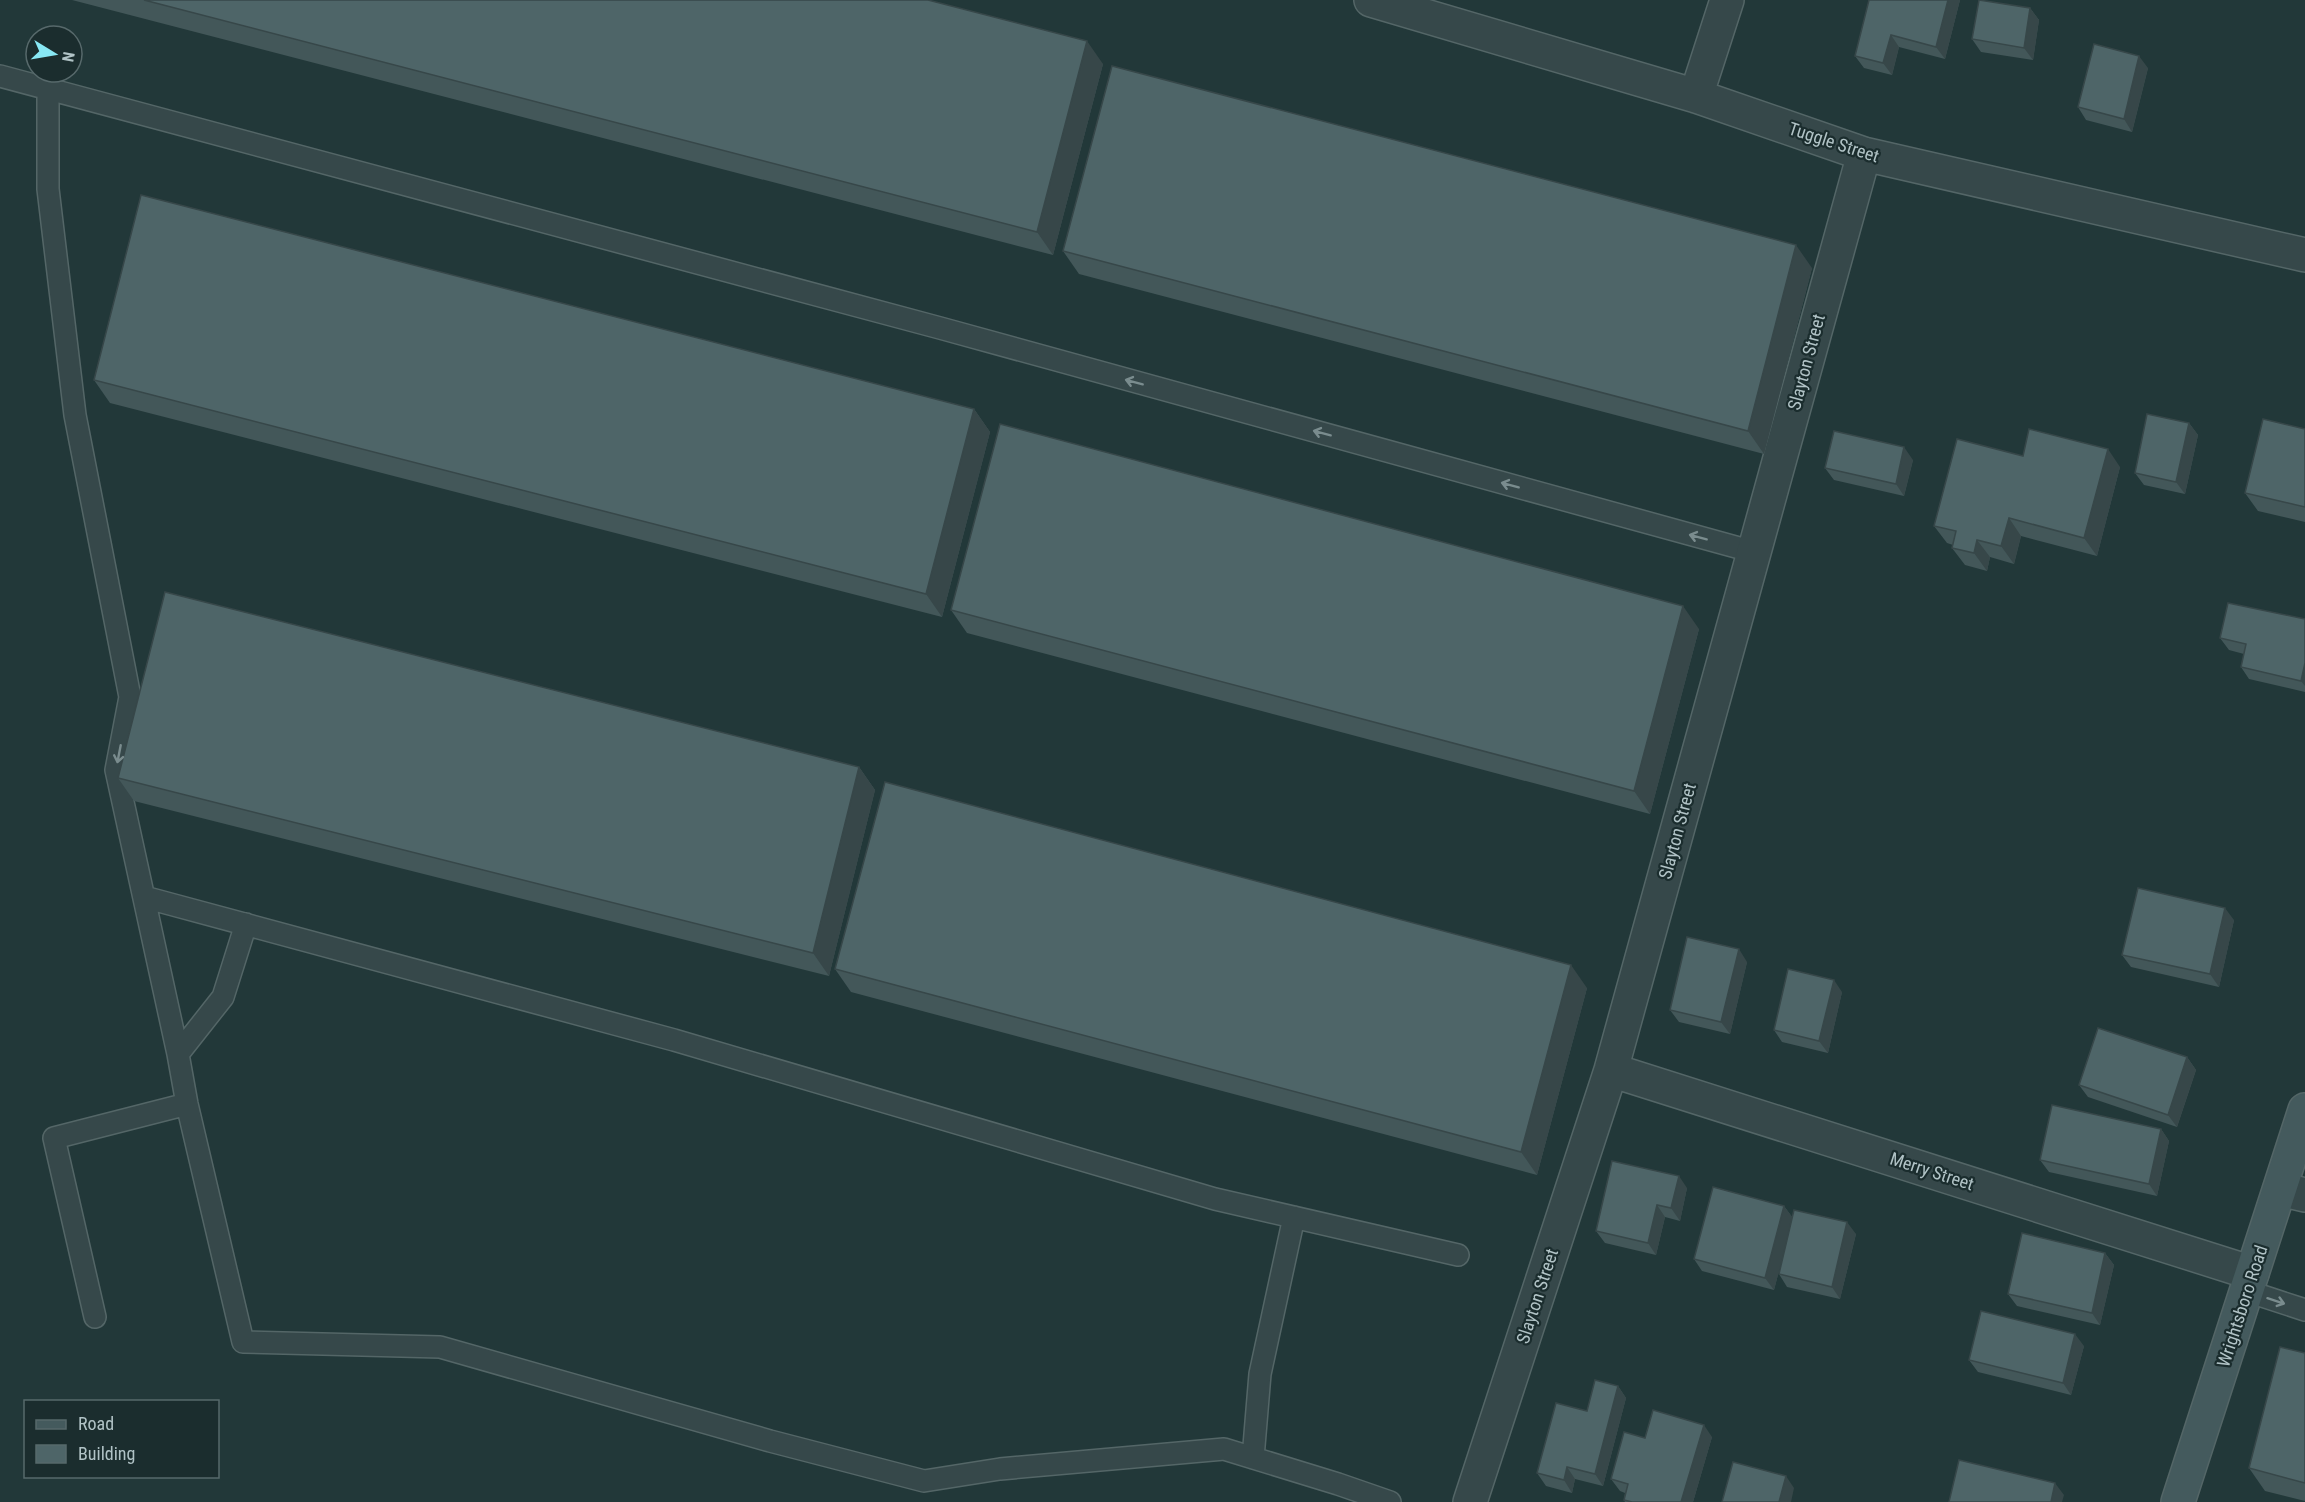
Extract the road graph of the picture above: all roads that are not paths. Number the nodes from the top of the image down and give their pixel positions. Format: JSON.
{"nodes":[{"id":1,"x":1371,"y":0,"type":"edge"},
{"id":2,"x":1727,"y":0,"type":"edge"},
{"id":3,"x":0,"y":76,"type":"edge"},
{"id":4,"x":48,"y":90,"type":"junction"},
{"id":5,"x":1696,"y":96,"type":"junction"},
{"id":6,"x":1864,"y":154,"type":"junction"},
{"id":7,"x":2305,"y":255,"type":"edge"},
{"id":8,"x":1754,"y":552,"type":"junction"},
{"id":9,"x":144,"y":897,"type":"junction"},
{"id":10,"x":246,"y":924,"type":"junction"},
{"id":11,"x":178,"y":1054,"type":"junction"},
{"id":12,"x":1611,"y":1070,"type":"junction"},
{"id":13,"x":187,"y":1104,"type":"junction"},
{"id":14,"x":2305,"y":1110,"type":"edge"},
{"id":15,"x":2292,"y":1192,"type":"edge"},
{"id":16,"x":1294,"y":1217,"type":"junction"},
{"id":17,"x":1458,"y":1255,"type":"dead end"},
{"id":18,"x":2249,"y":1282,"type":"junction"},
{"id":19,"x":2305,"y":1310,"type":"edge"},
{"id":20,"x":95,"y":1317,"type":"dead end"},
{"id":21,"x":1253,"y":1458,"type":"junction"},
{"id":22,"x":1390,"y":1502,"type":"edge"},
{"id":23,"x":1470,"y":1502,"type":"edge"},
{"id":24,"x":2178,"y":1502,"type":"edge"}],
"edges":[{"from":1,"to":5,"type":"street","name":"Tuggle Street"},
{"from":2,"to":5,"type":"street"},
{"from":3,"to":4,"type":"lane"},
{"from":8,"to":4,"type":"lane","one_way":true},
{"from":4,"to":9,"type":"lane","one_way":true},
{"from":5,"to":6,"type":"street","name":"Tuggle Street"},
{"from":6,"to":7,"type":"street","name":"Tuggle Street"},
{"from":6,"to":8,"type":"street","name":"Slayton Street"},
{"from":8,"to":12,"type":"street","name":"Slayton Street"},
{"from":9,"to":10,"type":"lane"},
{"from":9,"to":11,"type":"lane"},
{"from":10,"to":11,"type":"lane"},
{"from":10,"to":16,"type":"lane"},
{"from":11,"to":13,"type":"lane"},
{"from":12,"to":18,"type":"street","name":"Merry Street"},
{"from":12,"to":23,"type":"street","name":"Slayton Street"},
{"from":13,"to":20,"type":"lane"},
{"from":13,"to":21,"type":"lane"},
{"from":14,"to":15,"type":"main road","name":"Wrightsboro Road"},
{"from":15,"to":18,"type":"main road","name":"Wrightsboro Road"},
{"from":16,"to":17,"type":"lane"},
{"from":16,"to":21,"type":"lane"},
{"from":18,"to":19,"type":"lane","one_way":true},
{"from":18,"to":24,"type":"main road","name":"Wrightsboro Road"},
{"from":21,"to":22,"type":"lane"}]}
